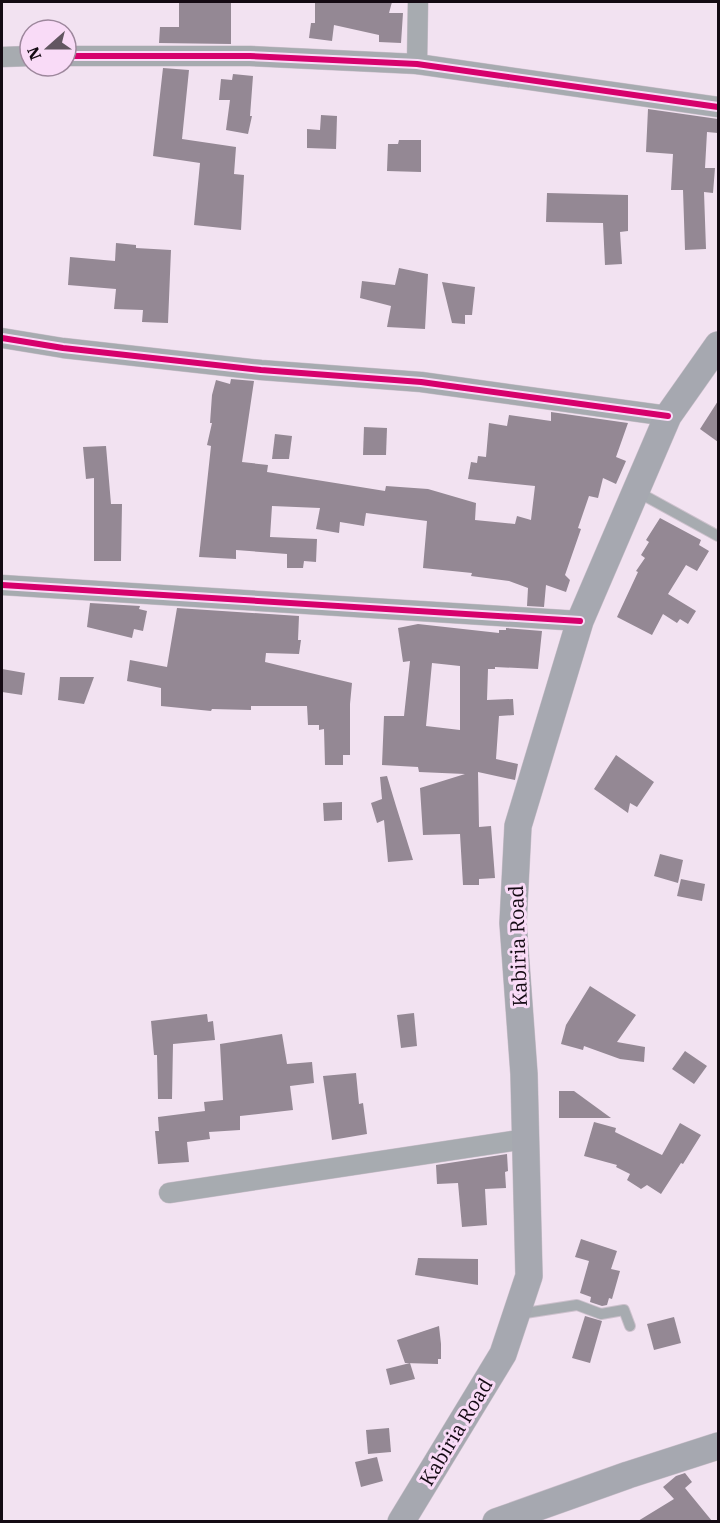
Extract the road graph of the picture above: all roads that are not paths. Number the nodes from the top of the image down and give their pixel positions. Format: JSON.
{"nodes":[{"id":1,"x":418,"y":2,"type":"edge"},
{"id":2,"x":18,"y":56,"type":"edge"},
{"id":3,"x":78,"y":56,"type":"edge"},
{"id":4,"x":2,"y":57,"type":"edge"},
{"id":5,"x":417,"y":64,"type":"junction"},
{"id":6,"x":718,"y":106,"type":"edge"},
{"id":7,"x":2,"y":338,"type":"edge"},
{"id":8,"x":718,"y":345,"type":"edge"},
{"id":9,"x":668,"y":416,"type":"junction"},
{"id":10,"x":636,"y":491,"type":"junction"},
{"id":11,"x":718,"y":536,"type":"edge"},
{"id":12,"x":2,"y":585,"type":"edge"},
{"id":13,"x":580,"y":621,"type":"junction"},
{"id":14,"x":526,"y":1139,"type":"junction"},
{"id":15,"x":169,"y":1193,"type":"dead end"},
{"id":16,"x":516,"y":1315,"type":"junction"},
{"id":17,"x":630,"y":1326,"type":"dead end"},
{"id":18,"x":718,"y":1446,"type":"edge"},
{"id":19,"x":401,"y":1521,"type":"edge"},
{"id":20,"x":496,"y":1521,"type":"edge"}],
"edges":[{"from":1,"to":5,"type":"street"},
{"from":2,"to":4,"type":"street"},
{"from":3,"to":5,"type":"street"},
{"from":5,"to":6,"type":"street"},
{"from":7,"to":9,"type":"street"},
{"from":8,"to":9,"type":"main road","name":"Kabiria Road"},
{"from":9,"to":10,"type":"main road","name":"Kabiria Road"},
{"from":10,"to":11,"type":"lane"},
{"from":10,"to":13,"type":"main road","name":"Kabiria Road"},
{"from":12,"to":13,"type":"street"},
{"from":13,"to":14,"type":"main road","name":"Kabiria Road"},
{"from":14,"to":15,"type":"street"},
{"from":14,"to":16,"type":"main road","name":"Kabiria Road"},
{"from":16,"to":17,"type":"lane"},
{"from":16,"to":19,"type":"main road","name":"Kabiria Road"},
{"from":18,"to":20,"type":"main road"}]}
